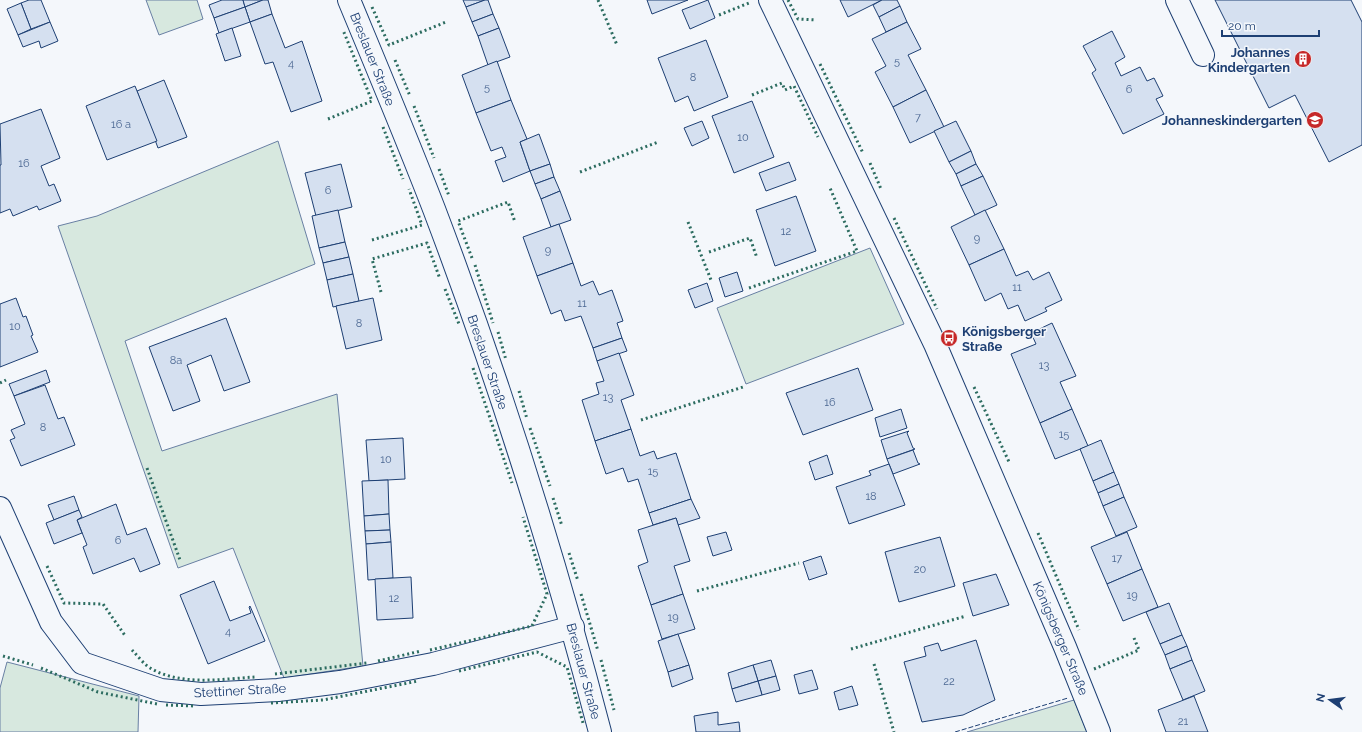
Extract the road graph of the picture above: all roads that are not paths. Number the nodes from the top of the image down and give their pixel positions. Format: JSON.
{"nodes":[{"id":1,"x":350,"y":0,"type":"edge"},
{"id":2,"x":770,"y":0,"type":"edge"},
{"id":3,"x":1177,"y":0,"type":"edge"},
{"id":4,"x":1203,"y":55,"type":"dead end"},
{"id":5,"x":0,"y":508,"type":"edge"},
{"id":6,"x":573,"y":627,"type":"junction"},
{"id":7,"x":600,"y":732,"type":"edge"},
{"id":8,"x":1099,"y":732,"type":"edge"}],
"edges":[{"from":1,"to":6,"type":"street","name":"Breslauer Straße"},
{"from":2,"to":8,"type":"street","name":"Königsberger Straße"},
{"from":3,"to":4,"type":"street"},
{"from":5,"to":6,"type":"street","name":"Stettiner Straße"},
{"from":6,"to":7,"type":"street","name":"Breslauer Straße"}]}
